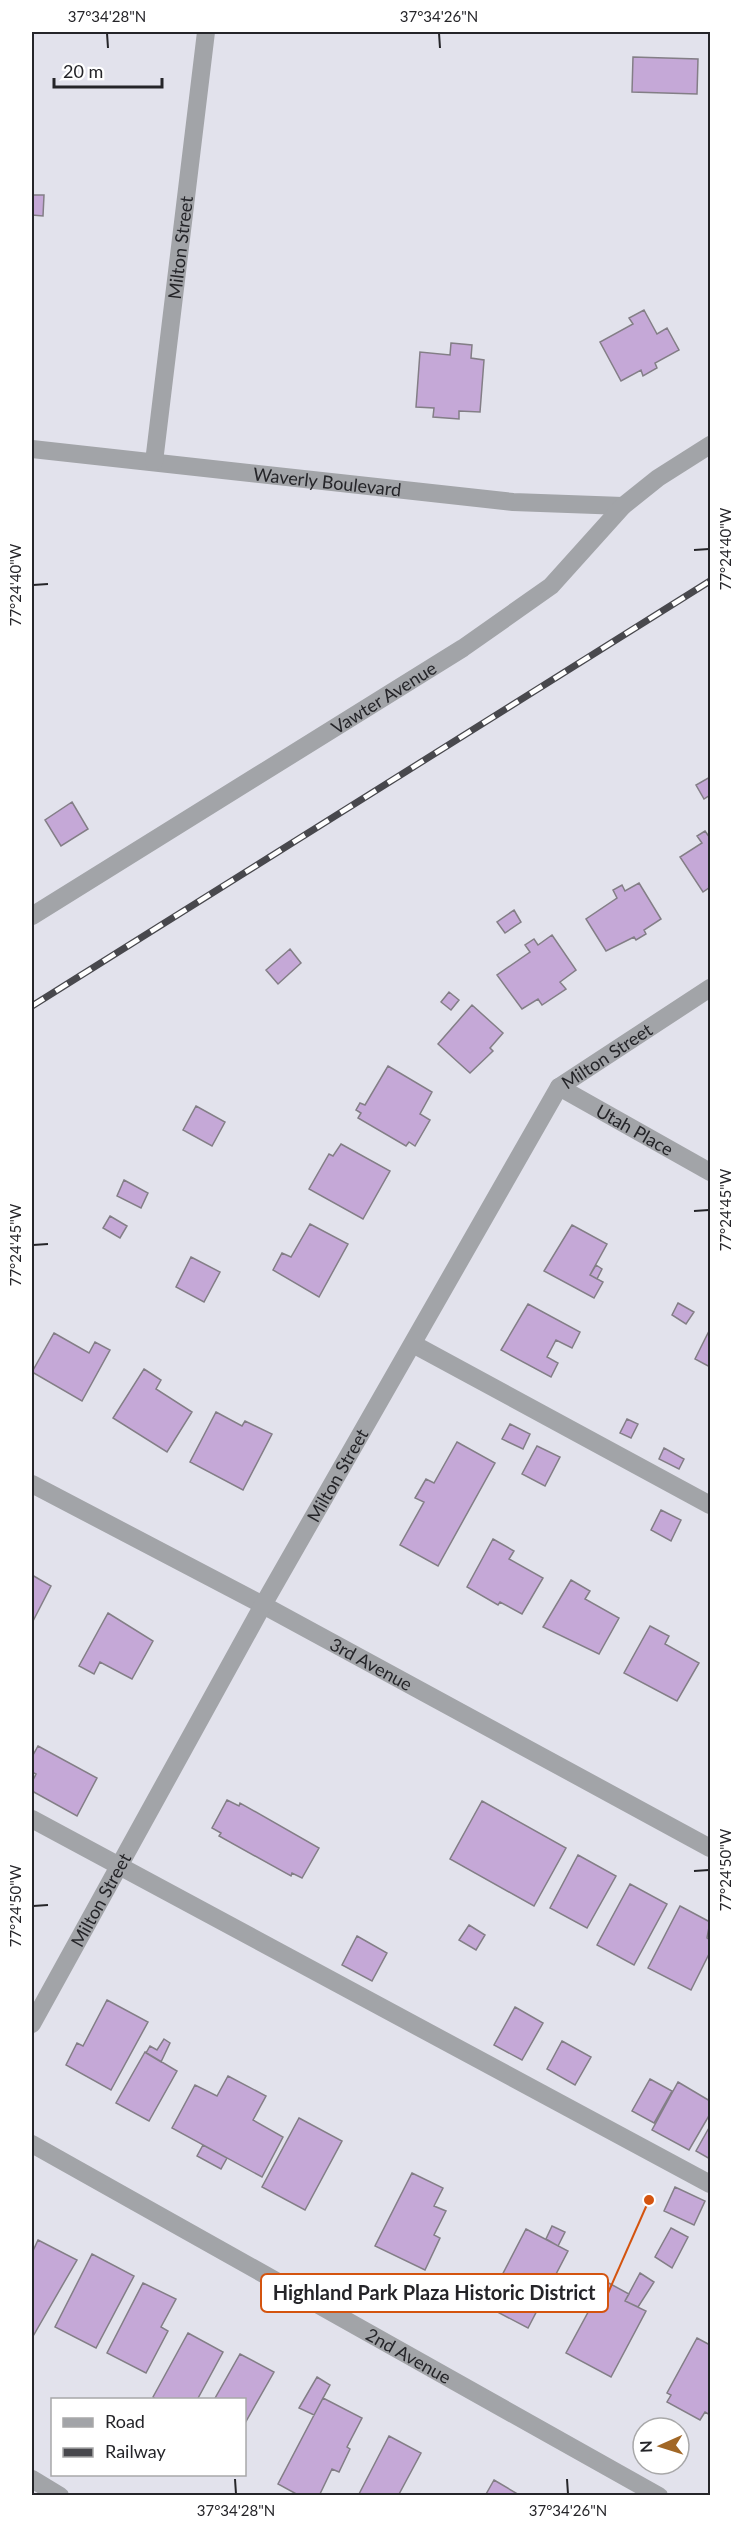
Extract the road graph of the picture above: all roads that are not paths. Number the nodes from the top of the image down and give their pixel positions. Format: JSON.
{"nodes":[{"id":1,"x":206,"y":32,"type":"edge"},
{"id":2,"x":711,"y":445,"type":"edge"},
{"id":3,"x":32,"y":449,"type":"edge"},
{"id":4,"x":154,"y":462,"type":"junction"},
{"id":5,"x":623,"y":506,"type":"junction"},
{"id":6,"x":32,"y":916,"type":"edge"},
{"id":7,"x":711,"y":988,"type":"edge"},
{"id":8,"x":559,"y":1088,"type":"junction"},
{"id":9,"x":711,"y":1172,"type":"edge"},
{"id":10,"x":413,"y":1344,"type":"junction"},
{"id":11,"x":32,"y":1484,"type":"edge"},
{"id":12,"x":711,"y":1505,"type":"edge"},
{"id":13,"x":263,"y":1605,"type":"junction"},
{"id":14,"x":32,"y":1819,"type":"edge"},
{"id":15,"x":711,"y":1848,"type":"edge"},
{"id":16,"x":118,"y":1868,"type":"junction"},
{"id":17,"x":32,"y":2024,"type":"edge"},
{"id":18,"x":32,"y":2144,"type":"edge"},
{"id":19,"x":711,"y":2184,"type":"edge"},
{"id":20,"x":32,"y":2480,"type":"edge"},
{"id":21,"x":60,"y":2496,"type":"edge"},
{"id":22,"x":659,"y":2496,"type":"edge"}],
"edges":[{"from":1,"to":4,"type":"street","name":"Milton Street"},
{"from":2,"to":5,"type":"street","name":"Vawter Avenue"},
{"from":3,"to":4,"type":"street","name":"Waverly Boulevard"},
{"from":4,"to":5,"type":"street","name":"Waverly Boulevard"},
{"from":5,"to":6,"type":"street","name":"Vawter Avenue"},
{"from":7,"to":8,"type":"street","name":"Milton Street"},
{"from":8,"to":9,"type":"street","name":"Utah Place"},
{"from":8,"to":10,"type":"street","name":"Milton Street"},
{"from":10,"to":12,"type":"street"},
{"from":10,"to":13,"type":"street","name":"Milton Street"},
{"from":11,"to":13,"type":"street","name":"3rd Avenue"},
{"from":13,"to":15,"type":"street","name":"3rd Avenue"},
{"from":13,"to":16,"type":"street","name":"Milton Street"},
{"from":14,"to":16,"type":"street"},
{"from":16,"to":17,"type":"street","name":"Milton Street"},
{"from":16,"to":19,"type":"street"},
{"from":18,"to":22,"type":"street","name":"2nd Avenue"},
{"from":20,"to":21,"type":"street"}]}
